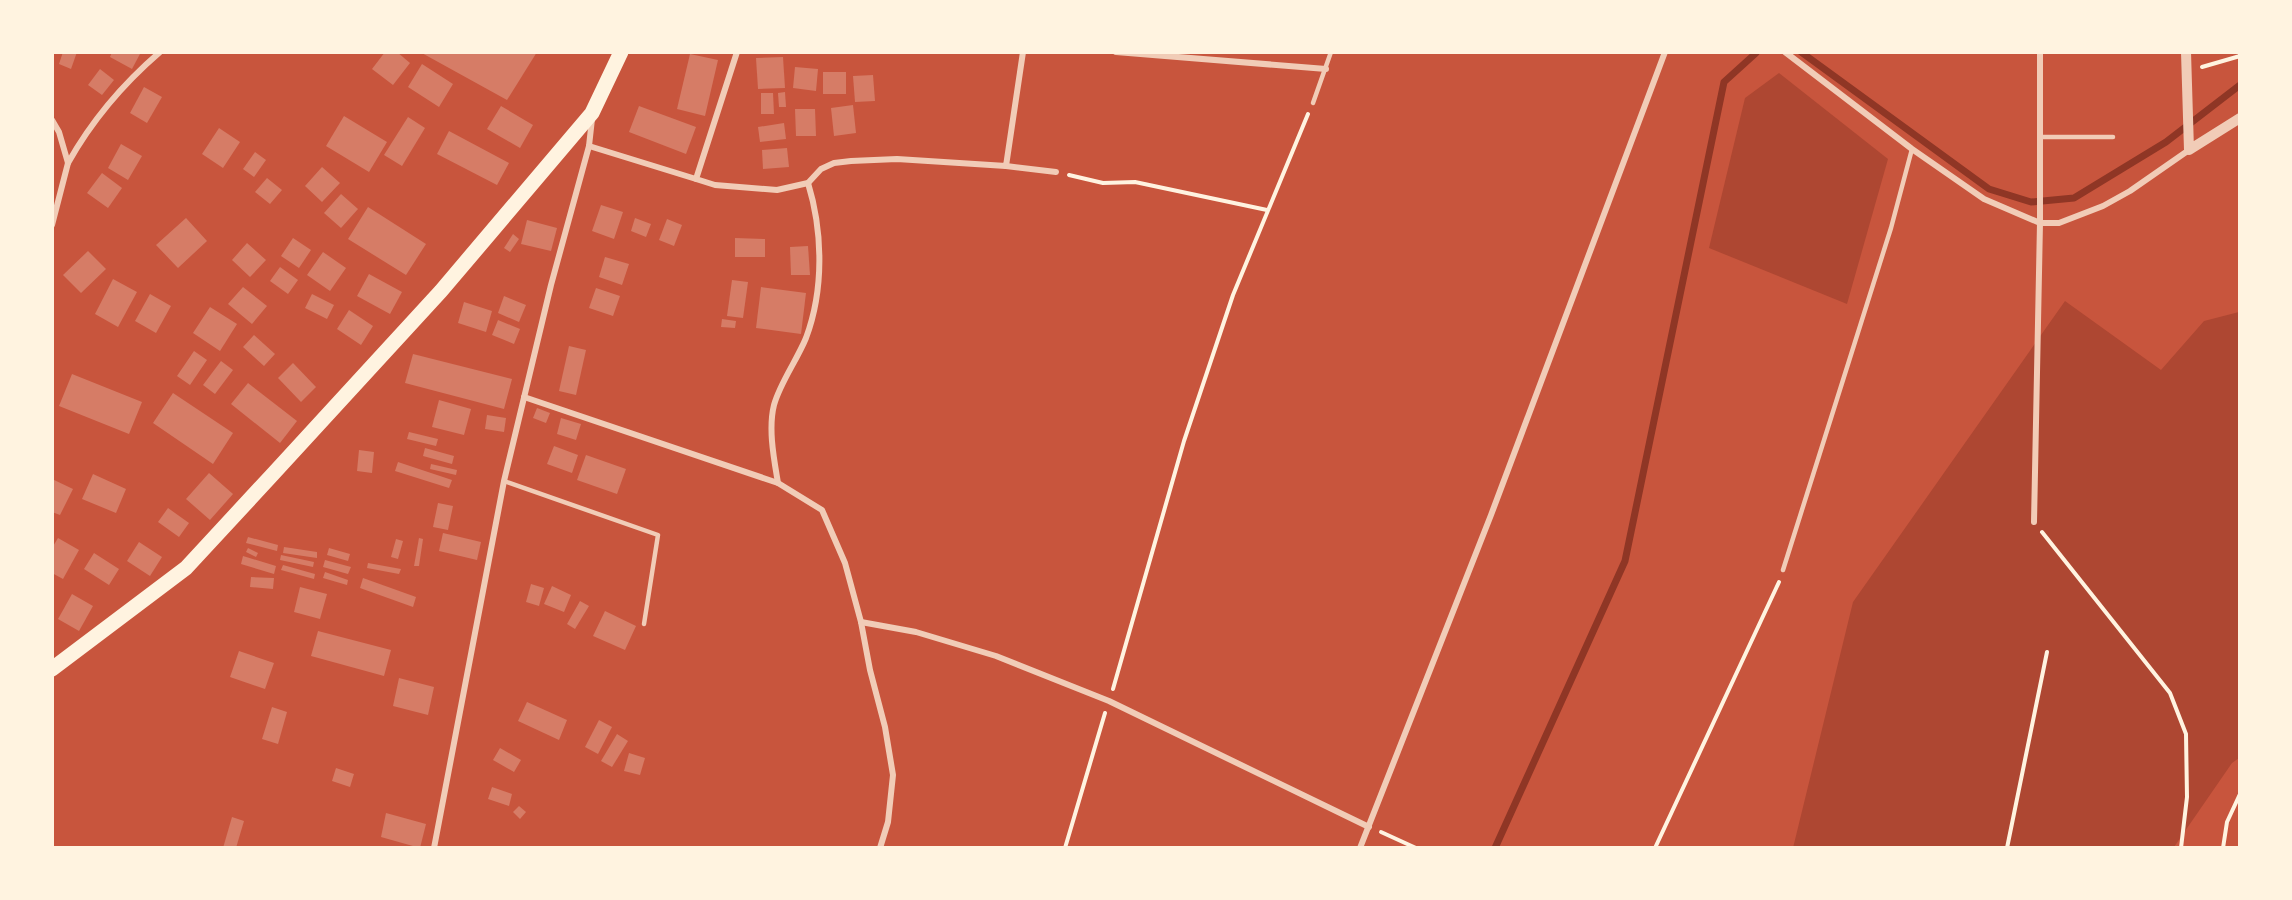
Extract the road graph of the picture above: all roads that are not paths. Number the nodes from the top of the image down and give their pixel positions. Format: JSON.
{"nodes":[{"id":1,"x":160,"y":52,"type":"edge"},
{"id":2,"x":621,"y":52,"type":"edge"},
{"id":3,"x":737,"y":52,"type":"edge"},
{"id":4,"x":1023,"y":52,"type":"edge"},
{"id":5,"x":1116,"y":52,"type":"edge"},
{"id":6,"x":1331,"y":52,"type":"edge"},
{"id":7,"x":1665,"y":52,"type":"edge"},
{"id":8,"x":1785,"y":52,"type":"edge"},
{"id":9,"x":2040,"y":52,"type":"edge"},
{"id":10,"x":2186,"y":52,"type":"edge"},
{"id":11,"x":1326,"y":69,"type":"junction"},
{"id":12,"x":1313,"y":103,"type":"road end"},
{"id":13,"x":592,"y":113,"type":"junction"},
{"id":14,"x":2240,"y":118,"type":"edge"},
{"id":15,"x":52,"y":120,"type":"edge"},
{"id":16,"x":2040,"y":137,"type":"junction"},
{"id":17,"x":2113,"y":137,"type":"dead end"},
{"id":18,"x":589,"y":146,"type":"junction"},
{"id":19,"x":1912,"y":149,"type":"junction"},
{"id":20,"x":2189,"y":150,"type":"junction"},
{"id":21,"x":68,"y":163,"type":"junction"},
{"id":22,"x":1006,"y":166,"type":"junction"},
{"id":23,"x":1056,"y":172,"type":"road end"},
{"id":24,"x":696,"y":179,"type":"junction"},
{"id":25,"x":808,"y":183,"type":"junction"},
{"id":26,"x":2040,"y":219,"type":"junction"},
{"id":27,"x":52,"y":225,"type":"edge"},
{"id":28,"x":524,"y":397,"type":"junction"},
{"id":29,"x":504,"y":481,"type":"junction"},
{"id":30,"x":778,"y":483,"type":"junction"},
{"id":31,"x":2034,"y":522,"type":"road end"},
{"id":32,"x":1783,"y":570,"type":"road end"},
{"id":33,"x":861,"y":622,"type":"junction"},
{"id":34,"x":644,"y":624,"type":"dead end"},
{"id":35,"x":52,"y":669,"type":"edge"},
{"id":36,"x":1369,"y":827,"type":"junction"},
{"id":37,"x":434,"y":848,"type":"edge"},
{"id":38,"x":880,"y":848,"type":"edge"},
{"id":39,"x":1360,"y":848,"type":"edge"}],
"edges":[{"from":1,"to":21,"type":"street"},
{"from":2,"to":13,"type":"main road"},
{"from":3,"to":24,"type":"street"},
{"from":4,"to":22,"type":"street"},
{"from":5,"to":11,"type":"street"},
{"from":6,"to":11,"type":"lane"},
{"from":7,"to":36,"type":"street"},
{"from":8,"to":19,"type":"street"},
{"from":9,"to":16,"type":"street"},
{"from":10,"to":20,"type":"street"},
{"from":11,"to":12,"type":"lane"},
{"from":13,"to":18,"type":"street"},
{"from":13,"to":35,"type":"main road"},
{"from":14,"to":20,"type":"street"},
{"from":15,"to":21,"type":"street"},
{"from":16,"to":17,"type":"lane"},
{"from":16,"to":26,"type":"street"},
{"from":18,"to":24,"type":"street"},
{"from":18,"to":28,"type":"street"},
{"from":19,"to":26,"type":"street"},
{"from":19,"to":32,"type":"lane"},
{"from":20,"to":26,"type":"street"},
{"from":21,"to":27,"type":"street"},
{"from":22,"to":23,"type":"street"},
{"from":22,"to":25,"type":"street"},
{"from":24,"to":25,"type":"street"},
{"from":25,"to":30,"type":"street"},
{"from":26,"to":31,"type":"street"},
{"from":28,"to":29,"type":"street"},
{"from":28,"to":30,"type":"street"},
{"from":29,"to":34,"type":"lane"},
{"from":29,"to":37,"type":"street"},
{"from":30,"to":33,"type":"street"},
{"from":33,"to":36,"type":"street"},
{"from":33,"to":38,"type":"street"},
{"from":36,"to":39,"type":"street"}]}
